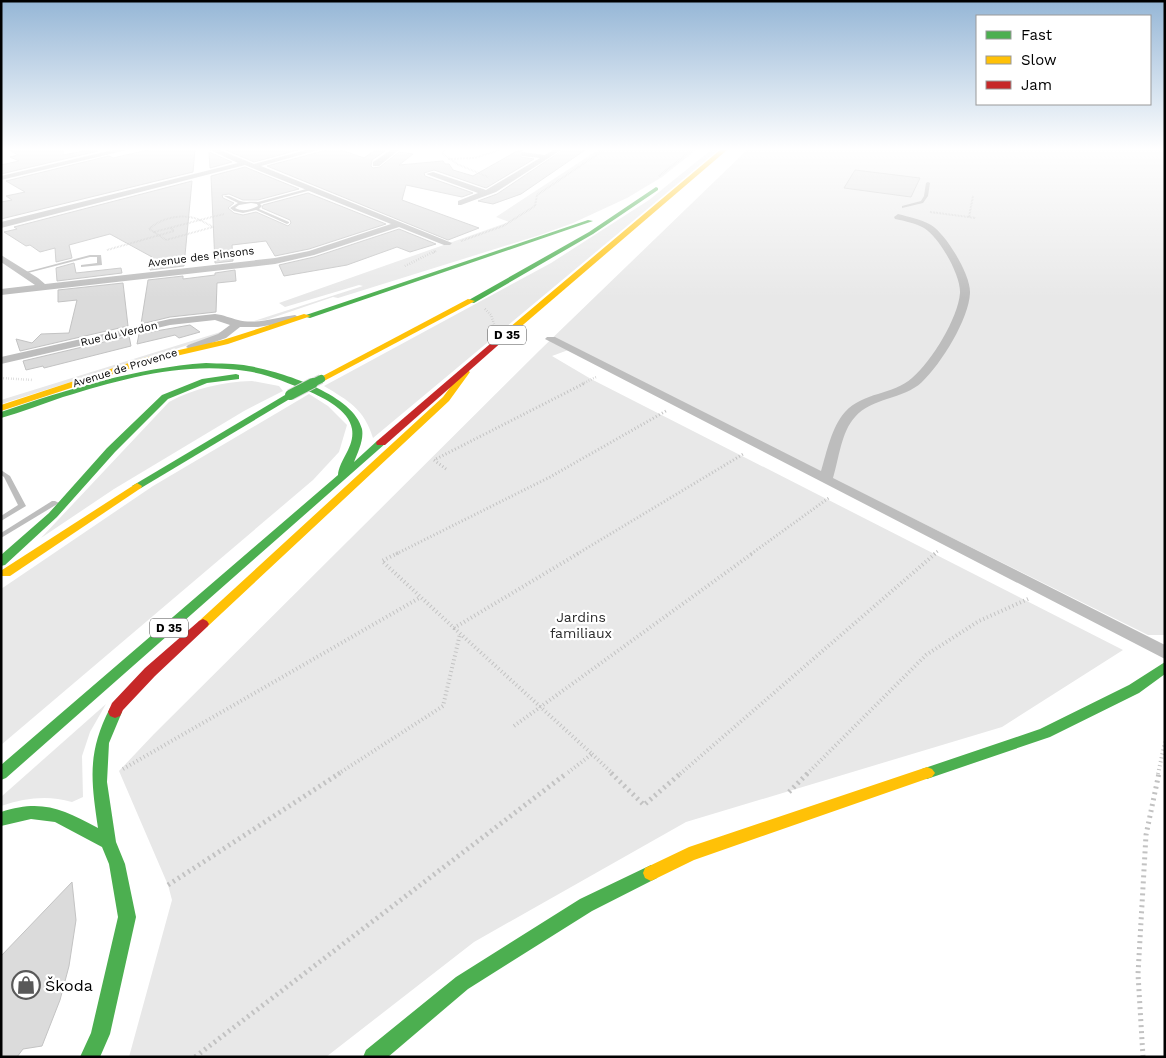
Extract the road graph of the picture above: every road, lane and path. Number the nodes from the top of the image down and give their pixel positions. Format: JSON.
{"nodes":[{"id":1,"x":102,"y":199,"type":"edge"},
{"id":2,"x":234,"y":199,"type":"edge"},
{"id":3,"x":271,"y":199,"type":"edge"},
{"id":4,"x":338,"y":199,"type":"edge"},
{"id":5,"x":470,"y":199,"type":"edge"},
{"id":6,"x":536,"y":199,"type":"edge"},
{"id":7,"x":634,"y":199,"type":"edge"},
{"id":8,"x":643,"y":199,"type":"edge"},
{"id":9,"x":666,"y":199,"type":"edge"},
{"id":10,"x":924,"y":199,"type":"edge"},
{"id":11,"x":972,"y":199,"type":"edge"},
{"id":12,"x":242,"y":203,"type":"junction"},
{"id":13,"x":258,"y":203,"type":"junction"},
{"id":14,"x":461,"y":203,"type":"dead end"},
{"id":15,"x":256,"y":209,"type":"junction"},
{"id":16,"x":234,"y":210,"type":"junction"},
{"id":17,"x":900,"y":212,"type":"joint"},
{"id":18,"x":927,"y":212,"type":"dead end"},
{"id":19,"x":969,"y":217,"type":"junction"},
{"id":20,"x":976,"y":218,"type":"dead end"},
{"id":21,"x":200,"y":221,"type":"junction"},
{"id":22,"x":287,"y":223,"type":"dead end"},
{"id":23,"x":399,"y":224,"type":"junction"},
{"id":24,"x":1,"y":225,"type":"edge"},
{"id":25,"x":171,"y":228,"type":"junction"},
{"id":26,"x":154,"y":232,"type":"junction"},
{"id":27,"x":158,"y":236,"type":"junction"},
{"id":28,"x":457,"y":242,"type":"dead end"},
{"id":29,"x":447,"y":243,"type":"dead end"},
{"id":30,"x":90,"y":256,"type":"junction"},
{"id":31,"x":1,"y":258,"type":"edge"},
{"id":32,"x":83,"y":266,"type":"dead end"},
{"id":33,"x":24,"y":274,"type":"junction"},
{"id":34,"x":42,"y":287,"type":"junction"},
{"id":35,"x":1,"y":292,"type":"edge"},
{"id":36,"x":307,"y":316,"type":"junction"},
{"id":37,"x":238,"y":324,"type":"junction"},
{"id":38,"x":551,"y":339,"type":"dead end"},
{"id":39,"x":174,"y":352,"type":"junction"},
{"id":40,"x":1,"y":361,"type":"edge"},
{"id":41,"x":469,"y":367,"type":"junction"},
{"id":42,"x":276,"y":374,"type":"junction"},
{"id":43,"x":601,"y":374,"type":"dead end"},
{"id":44,"x":1,"y":378,"type":"edge"},
{"id":45,"x":36,"y":381,"type":"dead end"},
{"id":46,"x":1,"y":408,"type":"edge"},
{"id":47,"x":669,"y":410,"type":"dead end"},
{"id":48,"x":1,"y":415,"type":"edge"},
{"id":49,"x":742,"y":447,"type":"dead end"},
{"id":50,"x":446,"y":469,"type":"dead end"},
{"id":51,"x":1,"y":472,"type":"edge"},
{"id":52,"x":826,"y":479,"type":"junction"},
{"id":53,"x":338,"y":483,"type":"junction"},
{"id":54,"x":74,"y":491,"type":"junction"},
{"id":55,"x":835,"y":493,"type":"dead end"},
{"id":56,"x":1,"y":518,"type":"edge"},
{"id":57,"x":1,"y":536,"type":"edge"},
{"id":58,"x":930,"y":545,"type":"dead end"},
{"id":59,"x":1,"y":562,"type":"edge"},
{"id":60,"x":1,"y":576,"type":"edge"},
{"id":61,"x":421,"y":597,"type":"junction"},
{"id":62,"x":1034,"y":598,"type":"dead end"},
{"id":63,"x":454,"y":628,"type":"junction"},
{"id":64,"x":460,"y":634,"type":"junction"},
{"id":65,"x":1165,"y":653,"type":"edge"},
{"id":66,"x":1165,"y":667,"type":"edge"},
{"id":67,"x":541,"y":708,"type":"junction"},
{"id":68,"x":514,"y":726,"type":"dead end"},
{"id":69,"x":1165,"y":742,"type":"edge"},
{"id":70,"x":592,"y":754,"type":"junction"},
{"id":71,"x":120,"y":771,"type":"dead end"},
{"id":72,"x":1,"y":774,"type":"edge"},
{"id":73,"x":789,"y":792,"type":"dead end"},
{"id":74,"x":1,"y":819,"type":"edge"},
{"id":75,"x":108,"y":842,"type":"junction"},
{"id":76,"x":168,"y":885,"type":"dead end"},
{"id":77,"x":90,"y":1057,"type":"edge"},
{"id":78,"x":195,"y":1057,"type":"edge"},
{"id":79,"x":373,"y":1057,"type":"edge"},
{"id":80,"x":1143,"y":1057,"type":"edge"}],
"edges":[{"from":1,"to":24,"type":"street"},
{"from":2,"to":12,"type":"lane"},
{"from":3,"to":13,"type":"lane"},
{"from":4,"to":23,"type":"street"},
{"from":5,"to":14,"type":"street"},
{"from":6,"to":28,"type":"path"},
{"from":7,"to":36,"type":"main road","name":"Avenue de Provence","bridge":true},
{"from":8,"to":60,"type":"main road","name":"Avenue de Provence","bridge":true},
{"from":9,"to":41,"type":"main road","number":"D 35"},
{"from":10,"to":17,"type":"lane"},
{"from":11,"to":19,"type":"path"},
{"from":12,"to":13,"type":"lane"},
{"from":12,"to":16,"type":"lane"},
{"from":13,"to":15,"type":"lane"},
{"from":15,"to":16,"type":"lane"},
{"from":15,"to":22,"type":"lane"},
{"from":16,"to":21,"type":"path"},
{"from":17,"to":52,"type":"street"},
{"from":18,"to":19,"type":"path"},
{"from":19,"to":20,"type":"path"},
{"from":21,"to":25,"type":"path"},
{"from":21,"to":26,"type":"path"},
{"from":21,"to":27,"type":"path"},
{"from":23,"to":29,"type":"street"},
{"from":23,"to":34,"type":"street","name":"Avenue des Pinsons"},
{"from":25,"to":26,"type":"path"},
{"from":25,"to":27,"type":"path"},
{"from":26,"to":27,"type":"path"},
{"from":27,"to":30,"type":"path"},
{"from":30,"to":32,"type":"lane"},
{"from":30,"to":33,"type":"lane"},
{"from":31,"to":33,"type":"street"},
{"from":33,"to":34,"type":"street"},
{"from":34,"to":35,"type":"street","name":"Avenue des Pinsons"},
{"from":36,"to":37,"type":"street"},
{"from":36,"to":39,"type":"main road","name":"Avenue de Provence"},
{"from":37,"to":39,"type":"street"},
{"from":37,"to":40,"type":"street","name":"Rue du Verdon"},
{"from":38,"to":52,"type":"street"},
{"from":39,"to":46,"type":"main road","name":"Avenue de Provence"},
{"from":41,"to":53,"type":"main road","number":"D 35"},
{"from":41,"to":75,"type":"main road"},
{"from":42,"to":48,"type":"main road"},
{"from":42,"to":53,"type":"main road","number":"D 35"},
{"from":42,"to":54,"type":"main road","number":"D 35"},
{"from":43,"to":50,"type":"path"},
{"from":44,"to":45,"type":"path"},
{"from":47,"to":61,"type":"path"},
{"from":49,"to":63,"type":"path"},
{"from":51,"to":56,"type":"lane"},
{"from":52,"to":65,"type":"street"},
{"from":53,"to":72,"type":"main road","number":"D 35"},
{"from":54,"to":57,"type":"lane"},
{"from":54,"to":59,"type":"main road","number":"D 35"},
{"from":55,"to":67,"type":"path"},
{"from":58,"to":70,"type":"path"},
{"from":61,"to":63,"type":"path"},
{"from":61,"to":71,"type":"path"},
{"from":62,"to":73,"type":"path"},
{"from":63,"to":64,"type":"path"},
{"from":64,"to":67,"type":"path"},
{"from":64,"to":76,"type":"path"},
{"from":66,"to":79,"type":"main road"},
{"from":67,"to":68,"type":"path"},
{"from":67,"to":70,"type":"path"},
{"from":69,"to":80,"type":"path"},
{"from":70,"to":78,"type":"path"},
{"from":74,"to":75,"type":"main road"},
{"from":75,"to":77,"type":"main road"}]}
